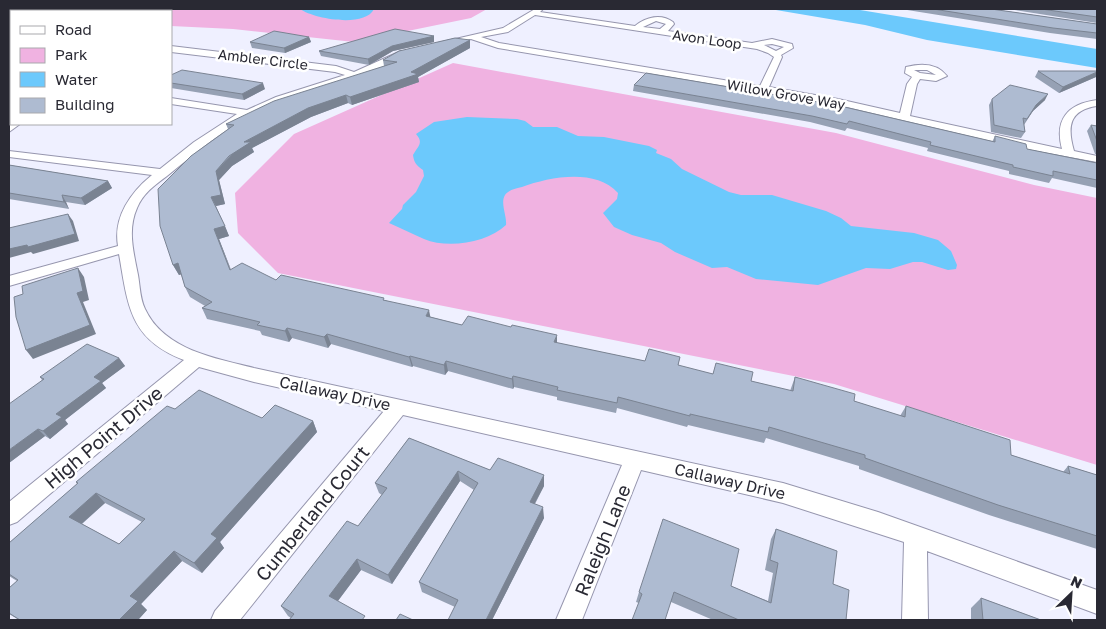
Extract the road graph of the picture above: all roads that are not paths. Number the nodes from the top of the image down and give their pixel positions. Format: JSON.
{"nodes":[{"id":1,"x":537,"y":11,"type":"edge"},
{"id":2,"x":636,"y":28,"type":"junction"},
{"id":3,"x":662,"y":32,"type":"junction"},
{"id":4,"x":473,"y":37,"type":"junction"},
{"id":5,"x":753,"y":46,"type":"junction"},
{"id":6,"x":172,"y":49,"type":"edge"},
{"id":7,"x":776,"y":54,"type":"junction"},
{"id":8,"x":354,"y":75,"type":"junction"},
{"id":9,"x":918,"y":76,"type":"dead end"},
{"id":10,"x":763,"y":90,"type":"junction"},
{"id":11,"x":172,"y":101,"type":"edge"},
{"id":12,"x":1097,"y":103,"type":"edge"},
{"id":13,"x":248,"y":113,"type":"junction"},
{"id":14,"x":904,"y":117,"type":"junction"},
{"id":15,"x":9,"y":154,"type":"edge"},
{"id":16,"x":1069,"y":154,"type":"junction"},
{"id":17,"x":1097,"y":159,"type":"edge"},
{"id":18,"x":162,"y":173,"type":"junction"},
{"id":19,"x":125,"y":248,"type":"junction"},
{"id":20,"x":9,"y":281,"type":"edge"},
{"id":21,"x":197,"y":358,"type":"junction"},
{"id":22,"x":399,"y":406,"type":"junction"},
{"id":23,"x":635,"y":459,"type":"junction"},
{"id":24,"x":9,"y":515,"type":"edge"},
{"id":25,"x":916,"y":536,"type":"junction"},
{"id":26,"x":1097,"y":602,"type":"edge"},
{"id":27,"x":224,"y":620,"type":"edge"},
{"id":28,"x":569,"y":620,"type":"edge"},
{"id":29,"x":915,"y":620,"type":"edge"}],
"edges":[{"from":1,"to":2,"type":"street","name":"Avon Loop"},
{"from":1,"to":4,"type":"street","name":"Callaway Drive"},
{"from":2,"to":3,"type":"street","name":"Avon Loop"},
{"from":2,"to":3,"type":"street","name":"Avon Loop"},
{"from":3,"to":5,"type":"street","name":"Avon Loop"},
{"from":4,"to":8,"type":"street","name":"Callaway Drive"},
{"from":4,"to":10,"type":"street","name":"Willow Grove Way"},
{"from":5,"to":7,"type":"street","name":"Avon Loop"},
{"from":5,"to":7,"type":"street","name":"Avon Loop"},
{"from":6,"to":8,"type":"street","name":"Ambler Circle"},
{"from":7,"to":10,"type":"street","name":"Avon Loop"},
{"from":8,"to":13,"type":"street","name":"Callaway Drive"},
{"from":9,"to":14,"type":"street"},
{"from":10,"to":14,"type":"street","name":"Willow Grove Way"},
{"from":11,"to":13,"type":"street"},
{"from":12,"to":16,"type":"street"},
{"from":13,"to":18,"type":"street","name":"Callaway Drive"},
{"from":14,"to":16,"type":"street","name":"Willow Grove Way"},
{"from":15,"to":18,"type":"street"},
{"from":16,"to":17,"type":"street","name":"Willow Grove Way"},
{"from":18,"to":19,"type":"street","name":"Callaway Drive"},
{"from":19,"to":20,"type":"street"},
{"from":19,"to":21,"type":"street","name":"Callaway Drive"},
{"from":21,"to":22,"type":"street","name":"Callaway Drive"},
{"from":21,"to":24,"type":"street","name":"High Point Drive"},
{"from":22,"to":23,"type":"street","name":"Callaway Drive"},
{"from":22,"to":27,"type":"street","name":"Cumberland Court"},
{"from":23,"to":25,"type":"street","name":"Callaway Drive"},
{"from":23,"to":28,"type":"street","name":"Raleigh Lane"},
{"from":25,"to":26,"type":"street","name":"Callaway Drive"},
{"from":25,"to":29,"type":"street"}]}
